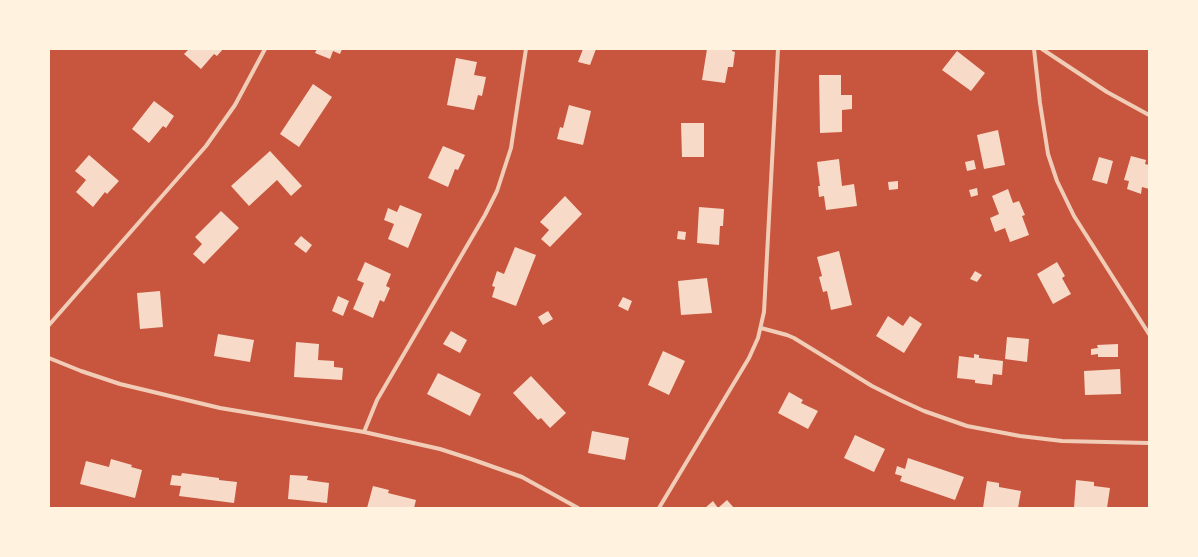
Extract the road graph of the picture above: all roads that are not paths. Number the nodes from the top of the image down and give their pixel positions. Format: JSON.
{"nodes":[{"id":1,"x":265,"y":49,"type":"edge"},
{"id":2,"x":526,"y":49,"type":"edge"},
{"id":3,"x":778,"y":49,"type":"edge"},
{"id":4,"x":1034,"y":49,"type":"edge"},
{"id":5,"x":1042,"y":49,"type":"edge"},
{"id":6,"x":1149,"y":115,"type":"edge"},
{"id":7,"x":49,"y":325,"type":"edge"},
{"id":8,"x":761,"y":328,"type":"junction"},
{"id":9,"x":1149,"y":334,"type":"edge"},
{"id":10,"x":49,"y":358,"type":"edge"},
{"id":11,"x":364,"y":432,"type":"junction"},
{"id":12,"x":1149,"y":443,"type":"edge"},
{"id":13,"x":578,"y":508,"type":"edge"},
{"id":14,"x":659,"y":508,"type":"edge"}],
"edges":[{"from":1,"to":7,"type":"street"},
{"from":2,"to":11,"type":"street"},
{"from":3,"to":8,"type":"street"},
{"from":4,"to":9,"type":"street"},
{"from":5,"to":6,"type":"street"},
{"from":8,"to":12,"type":"street"},
{"from":8,"to":14,"type":"street"},
{"from":10,"to":11,"type":"street"},
{"from":11,"to":13,"type":"street"}]}
